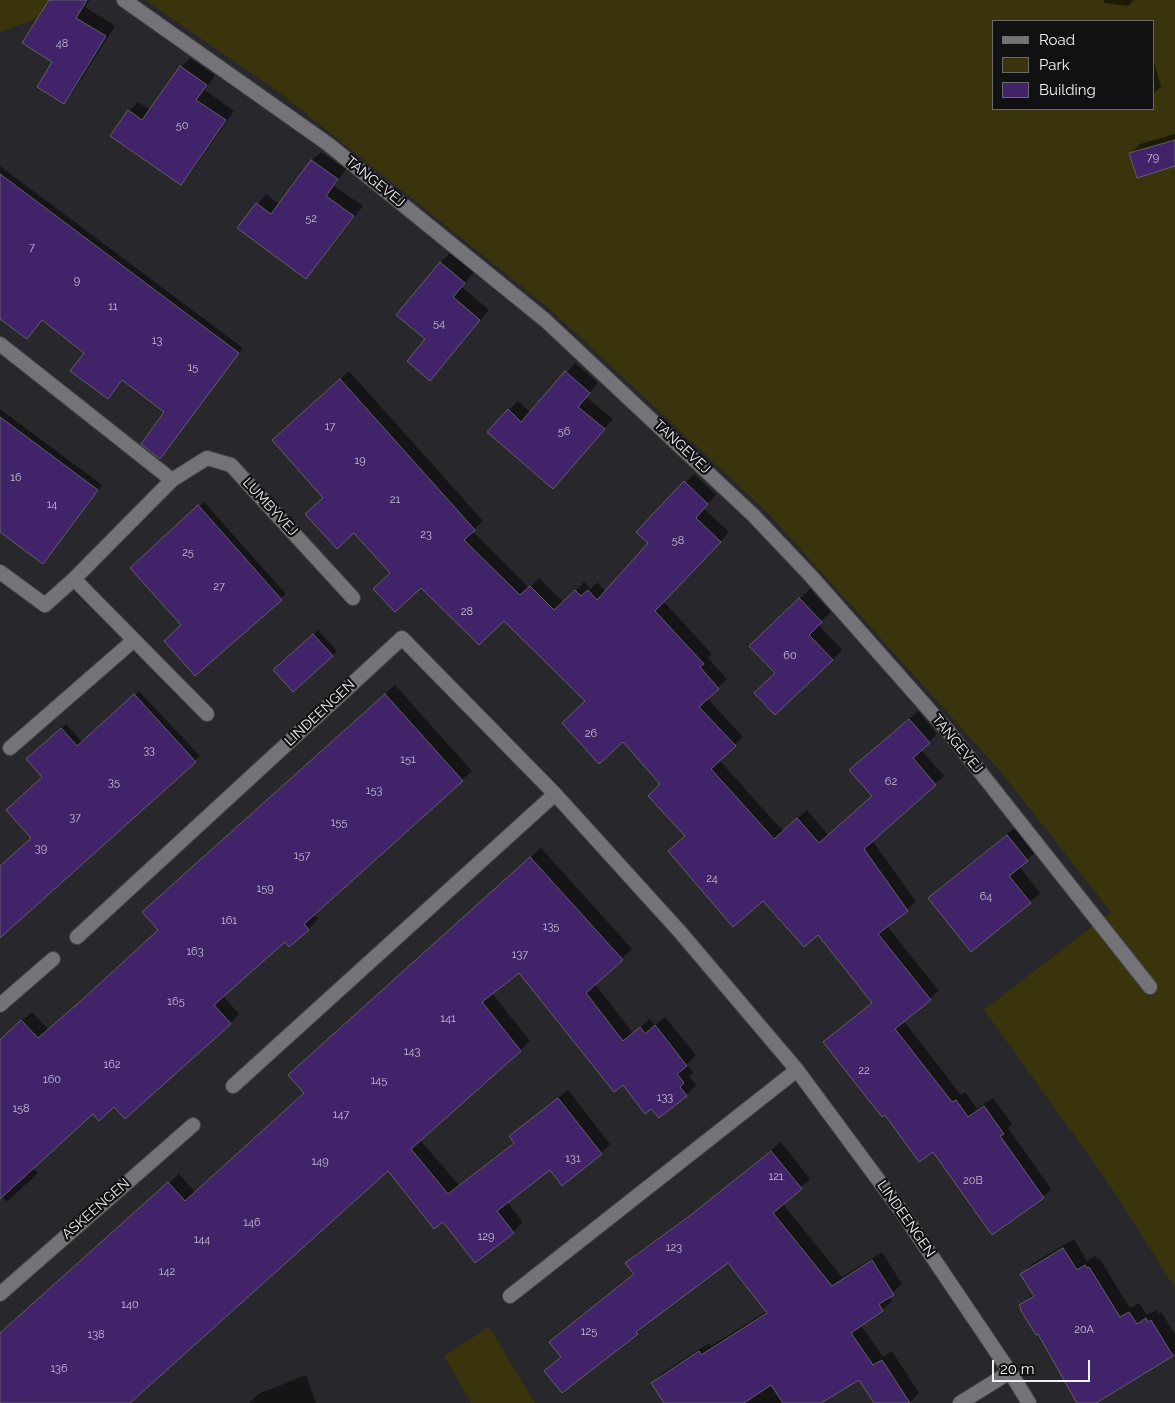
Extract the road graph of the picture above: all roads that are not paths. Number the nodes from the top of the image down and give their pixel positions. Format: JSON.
{"nodes":[{"id":1,"x":124,"y":0,"type":"edge"},
{"id":2,"x":0,"y":344,"type":"edge"},
{"id":3,"x":172,"y":480,"type":"junction"},
{"id":4,"x":0,"y":572,"type":"edge"},
{"id":5,"x":74,"y":579,"type":"junction"},
{"id":6,"x":354,"y":598,"type":"dead end"},
{"id":7,"x":134,"y":640,"type":"junction"},
{"id":8,"x":207,"y":714,"type":"dead end"},
{"id":9,"x":10,"y":748,"type":"dead end"},
{"id":10,"x":555,"y":794,"type":"junction"},
{"id":11,"x":77,"y":937,"type":"dead end"},
{"id":12,"x":53,"y":959,"type":"dead end"},
{"id":13,"x":1150,"y":987,"type":"dead end"},
{"id":14,"x":0,"y":1005,"type":"edge"},
{"id":15,"x":797,"y":1070,"type":"junction"},
{"id":16,"x":233,"y":1086,"type":"dead end"},
{"id":17,"x":193,"y":1125,"type":"dead end"},
{"id":18,"x":0,"y":1294,"type":"edge"},
{"id":19,"x":510,"y":1296,"type":"dead end"},
{"id":20,"x":1010,"y":1372,"type":"junction"},
{"id":21,"x":960,"y":1403,"type":"edge"},
{"id":22,"x":1029,"y":1403,"type":"edge"}],
"edges":[{"from":1,"to":13,"type":"street","name":"TANGEVEJ"},
{"from":2,"to":3,"type":"street"},
{"from":3,"to":5,"type":"street","name":"LUMBYVEJ"},
{"from":3,"to":6,"type":"street","name":"LUMBYVEJ"},
{"from":4,"to":5,"type":"street","name":"LUMBYVEJ"},
{"from":5,"to":7,"type":"street"},
{"from":7,"to":8,"type":"street"},
{"from":7,"to":9,"type":"street"},
{"from":10,"to":11,"type":"street","name":"LINDEENGEN"},
{"from":10,"to":15,"type":"street","name":"LINDEENGEN"},
{"from":10,"to":16,"type":"street"},
{"from":12,"to":14,"type":"street"},
{"from":15,"to":19,"type":"street"},
{"from":15,"to":20,"type":"street","name":"LINDEENGEN"},
{"from":17,"to":18,"type":"street","name":"ASKEENGEN"},
{"from":20,"to":21,"type":"street"},
{"from":20,"to":22,"type":"street","name":"LINDEENGEN"}]}
